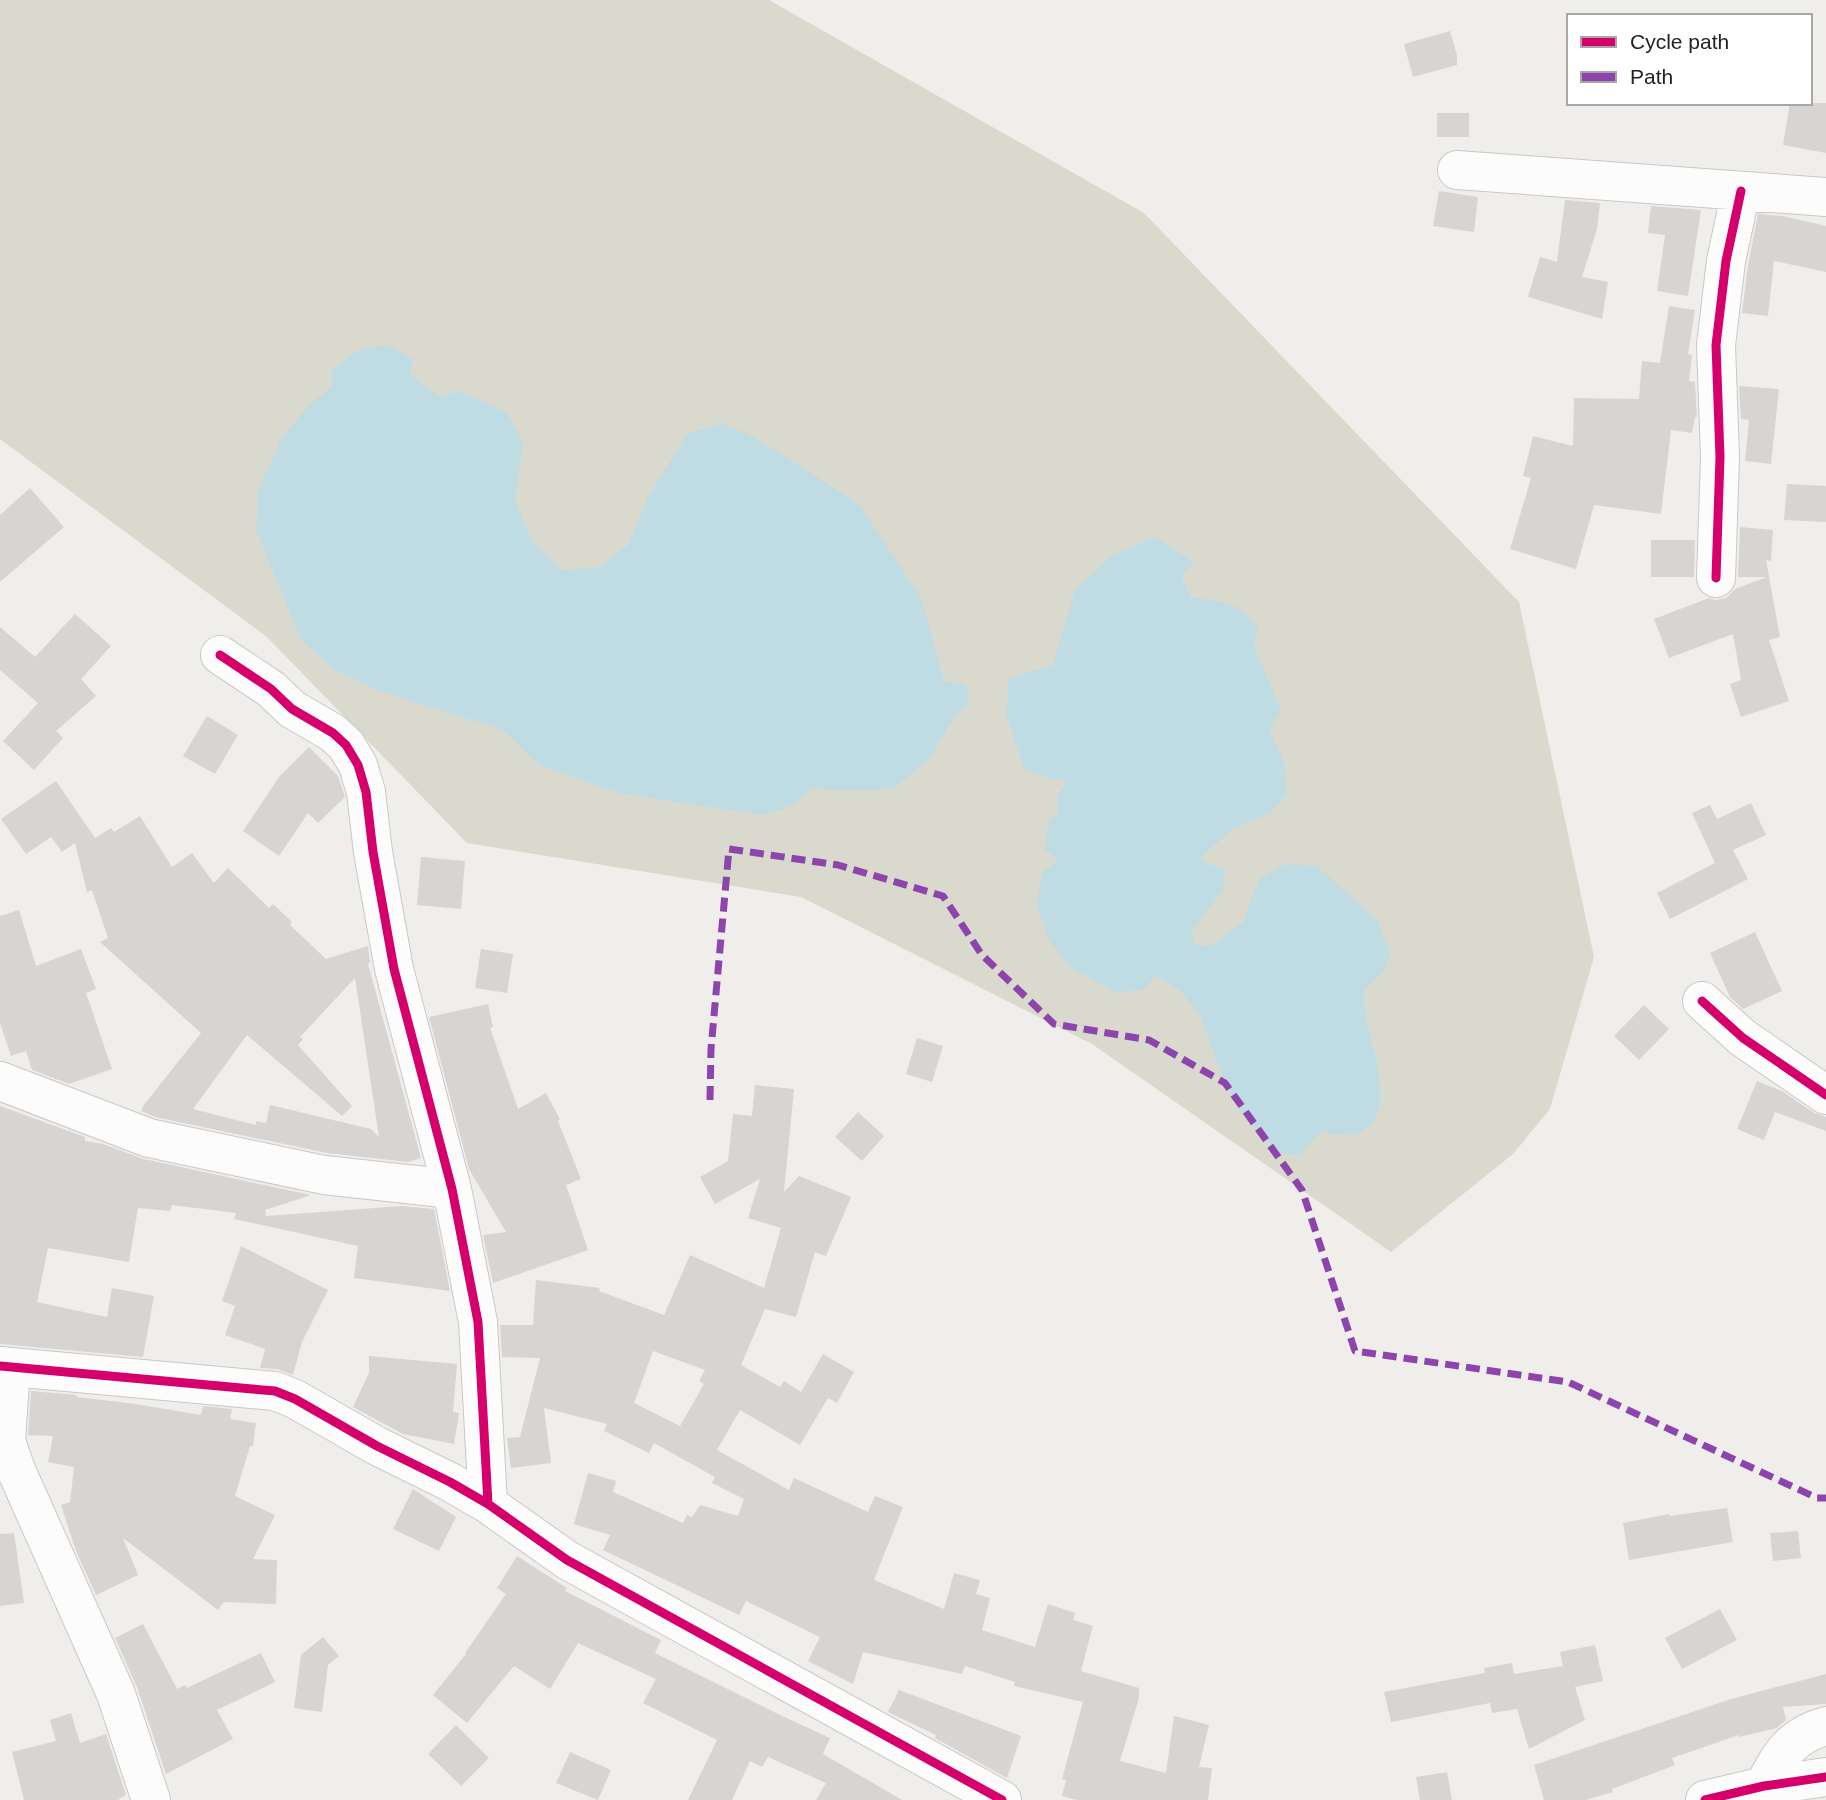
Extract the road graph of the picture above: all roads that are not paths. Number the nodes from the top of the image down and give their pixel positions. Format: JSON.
{"nodes":[{"id":1,"x":1457,"y":170,"type":"dead end"},
{"id":2,"x":1741,"y":191,"type":"junction"},
{"id":3,"x":1826,"y":197,"type":"edge"},
{"id":4,"x":1716,"y":578,"type":"dead end"},
{"id":5,"x":220,"y":655,"type":"dead end"},
{"id":6,"x":1702,"y":1001,"type":"dead end"},
{"id":7,"x":0,"y":1081,"type":"edge"},
{"id":8,"x":1826,"y":1095,"type":"edge"},
{"id":9,"x":452,"y":1189,"type":"junction"},
{"id":10,"x":6,"y":1367,"type":"edge"},
{"id":11,"x":488,"y":1504,"type":"junction"},
{"id":12,"x":1826,"y":1726,"type":"edge"},
{"id":13,"x":1826,"y":1777,"type":"edge"},
{"id":14,"x":1764,"y":1786,"type":"junction"},
{"id":15,"x":151,"y":1800,"type":"edge"},
{"id":16,"x":1002,"y":1800,"type":"edge"},
{"id":17,"x":1705,"y":1800,"type":"edge"}],
"edges":[{"from":1,"to":2,"type":"street"},
{"from":2,"to":3,"type":"street"},
{"from":2,"to":4,"type":"street"},
{"from":5,"to":9,"type":"street"},
{"from":6,"to":8,"type":"street"},
{"from":7,"to":9,"type":"street"},
{"from":9,"to":11,"type":"street"},
{"from":10,"to":11,"type":"street"},
{"from":10,"to":15,"type":"street"},
{"from":11,"to":16,"type":"street"},
{"from":12,"to":14,"type":"street"},
{"from":13,"to":14,"type":"street"},
{"from":14,"to":17,"type":"street"}]}
